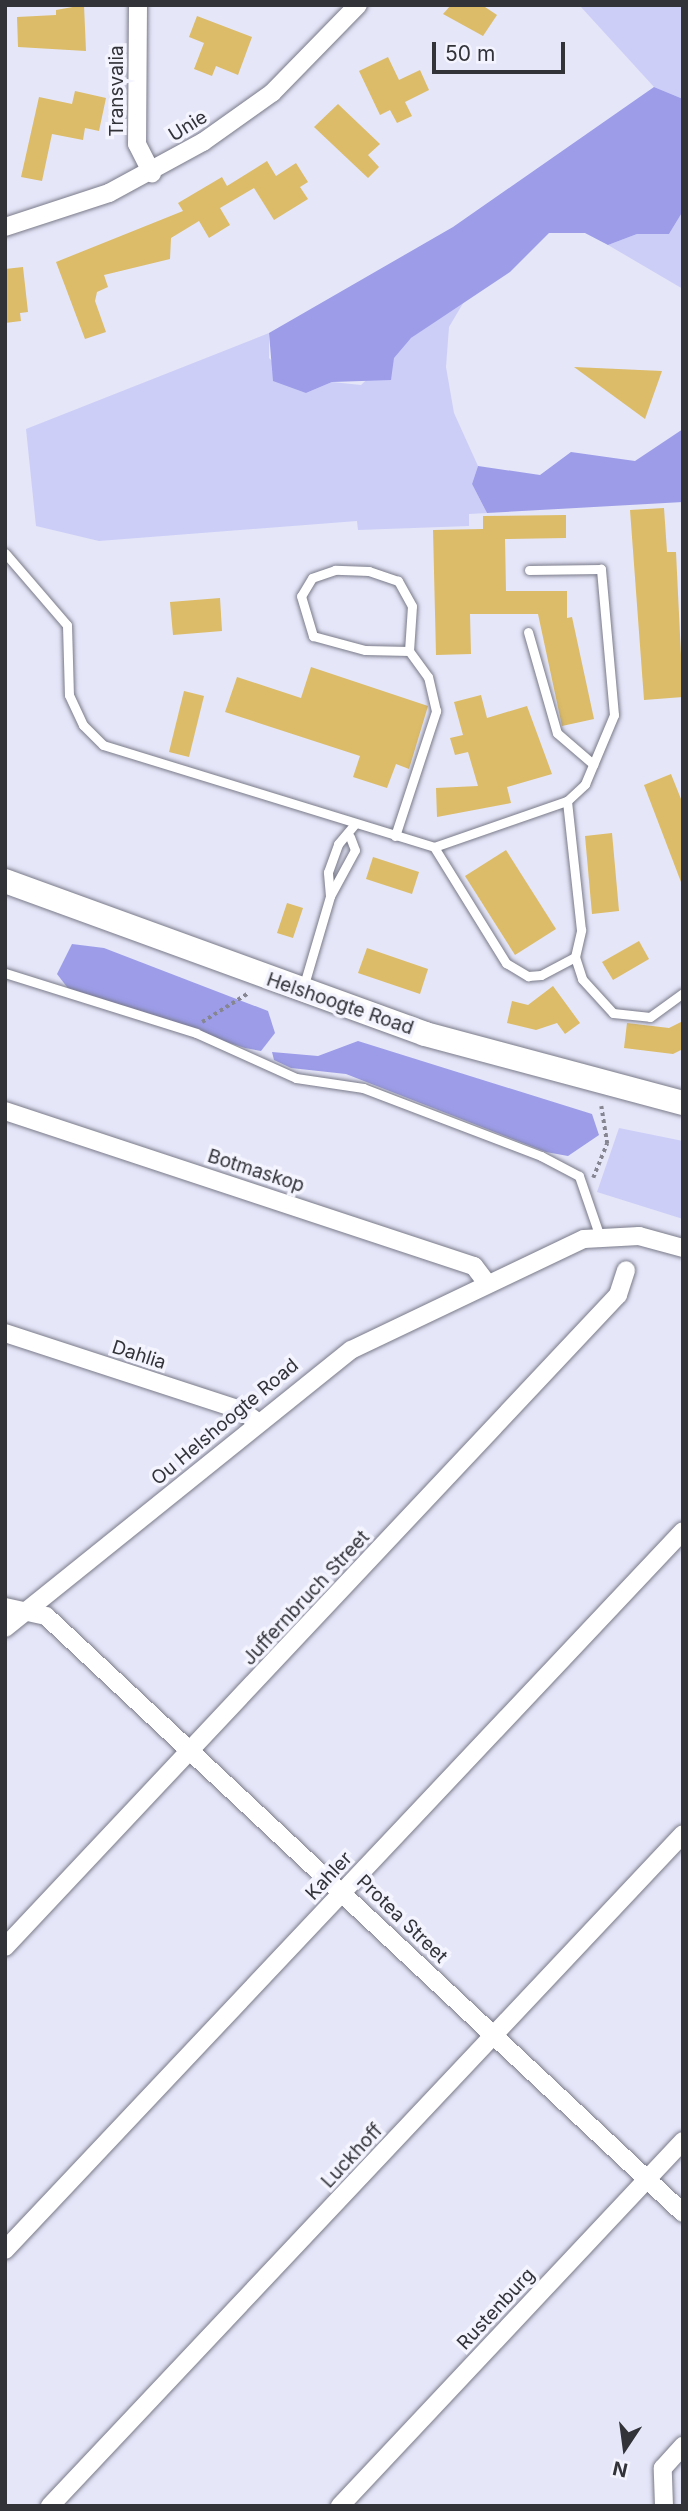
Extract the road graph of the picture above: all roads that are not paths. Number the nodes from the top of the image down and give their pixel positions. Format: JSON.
{"nodes":[{"id":1,"x":138,"y":5,"type":"edge"},
{"id":2,"x":358,"y":5,"type":"edge"},
{"id":3,"x":152,"y":173,"type":"junction"},
{"id":4,"x":5,"y":227,"type":"edge"},
{"id":5,"x":5,"y":553,"type":"edge"},
{"id":6,"x":529,"y":570,"type":"dead end"},
{"id":7,"x":528,"y":632,"type":"dead end"},
{"id":8,"x":410,"y":651,"type":"junction"},
{"id":9,"x":593,"y":764,"type":"junction"},
{"id":10,"x":567,"y":801,"type":"junction"},
{"id":11,"x":354,"y":825,"type":"junction"},
{"id":12,"x":394,"y":836,"type":"junction"},
{"id":13,"x":350,"y":837,"type":"junction"},
{"id":14,"x":434,"y":847,"type":"junction"},
{"id":15,"x":5,"y":881,"type":"edge"},
{"id":16,"x":330,"y":896,"type":"junction"},
{"id":17,"x":575,"y":957,"type":"junction"},
{"id":18,"x":5,"y":973,"type":"edge"},
{"id":19,"x":302,"y":992,"type":"junction"},
{"id":20,"x":683,"y":993,"type":"edge"},
{"id":21,"x":683,"y":1103,"type":"edge"},
{"id":22,"x":5,"y":1111,"type":"edge"},
{"id":23,"x":600,"y":1237,"type":"junction"},
{"id":24,"x":683,"y":1248,"type":"edge"},
{"id":25,"x":626,"y":1270,"type":"dead end"},
{"id":26,"x":486,"y":1283,"type":"junction"},
{"id":27,"x":5,"y":1333,"type":"edge"},
{"id":28,"x":257,"y":1421,"type":"junction"},
{"id":29,"x":683,"y":1531,"type":"edge"},
{"id":30,"x":14,"y":1609,"type":"edge"},
{"id":31,"x":5,"y":1628,"type":"edge"},
{"id":32,"x":191,"y":1752,"type":"junction"},
{"id":33,"x":683,"y":1834,"type":"edge"},
{"id":34,"x":343,"y":1892,"type":"junction"},
{"id":35,"x":5,"y":1947,"type":"edge"},
{"id":36,"x":494,"y":2036,"type":"junction"},
{"id":37,"x":683,"y":2141,"type":"edge"},
{"id":38,"x":647,"y":2179,"type":"junction"},
{"id":39,"x":683,"y":2213,"type":"edge"},
{"id":40,"x":5,"y":2250,"type":"edge"},
{"id":41,"x":683,"y":2446,"type":"edge"},
{"id":42,"x":50,"y":2506,"type":"edge"},
{"id":43,"x":340,"y":2506,"type":"edge"},
{"id":44,"x":664,"y":2506,"type":"edge"}],
"edges":[{"from":1,"to":3,"type":"street","name":"Transvalia"},
{"from":2,"to":3,"type":"street","name":"Unie"},
{"from":3,"to":4,"type":"street","name":"Unie"},
{"from":5,"to":11,"type":"lane"},
{"from":6,"to":9,"type":"lane"},
{"from":7,"to":9,"type":"lane"},
{"from":8,"to":8,"type":"lane"},
{"from":8,"to":12,"type":"lane"},
{"from":9,"to":10,"type":"lane"},
{"from":10,"to":14,"type":"lane"},
{"from":10,"to":17,"type":"lane"},
{"from":11,"to":12,"type":"lane"},
{"from":11,"to":13,"type":"lane"},
{"from":12,"to":14,"type":"lane"},
{"from":13,"to":16,"type":"lane"},
{"from":13,"to":16,"type":"lane"},
{"from":14,"to":17,"type":"lane"},
{"from":15,"to":19,"type":"main road","name":"Helshoogte Road"},
{"from":16,"to":19,"type":"lane"},
{"from":17,"to":20,"type":"lane"},
{"from":18,"to":23,"type":"lane"},
{"from":19,"to":21,"type":"main road","name":"Helshoogte Road"},
{"from":22,"to":26,"type":"street","name":"Botmaskop"},
{"from":23,"to":24,"type":"street"},
{"from":23,"to":26,"type":"street","name":"Ou Helshoogte Road"},
{"from":25,"to":32,"type":"street","name":"Juffernbruch Street"},
{"from":26,"to":28,"type":"street","name":"Ou Helshoogte Road"},
{"from":27,"to":28,"type":"street","name":"Dahlia"},
{"from":28,"to":30,"type":"street","name":"Ou Helshoogte Road"},
{"from":29,"to":34,"type":"street","name":"Kahler"},
{"from":30,"to":31,"type":"street","name":"Ou Helshoogte Road"},
{"from":30,"to":32,"type":"street","name":"Protea Street"},
{"from":32,"to":34,"type":"street","name":"Protea Street"},
{"from":32,"to":35,"type":"street","name":"Juffernbruch Street"},
{"from":33,"to":36,"type":"street","name":"Luckhoff"},
{"from":34,"to":36,"type":"street","name":"Protea Street"},
{"from":34,"to":40,"type":"street","name":"Kahler"},
{"from":36,"to":38,"type":"street","name":"Protea Street"},
{"from":36,"to":42,"type":"street","name":"Luckhoff"},
{"from":37,"to":38,"type":"street","name":"Rustenburg"},
{"from":38,"to":39,"type":"street","name":"Protea Street"},
{"from":38,"to":43,"type":"street","name":"Rustenburg"},
{"from":41,"to":44,"type":"street"}]}
